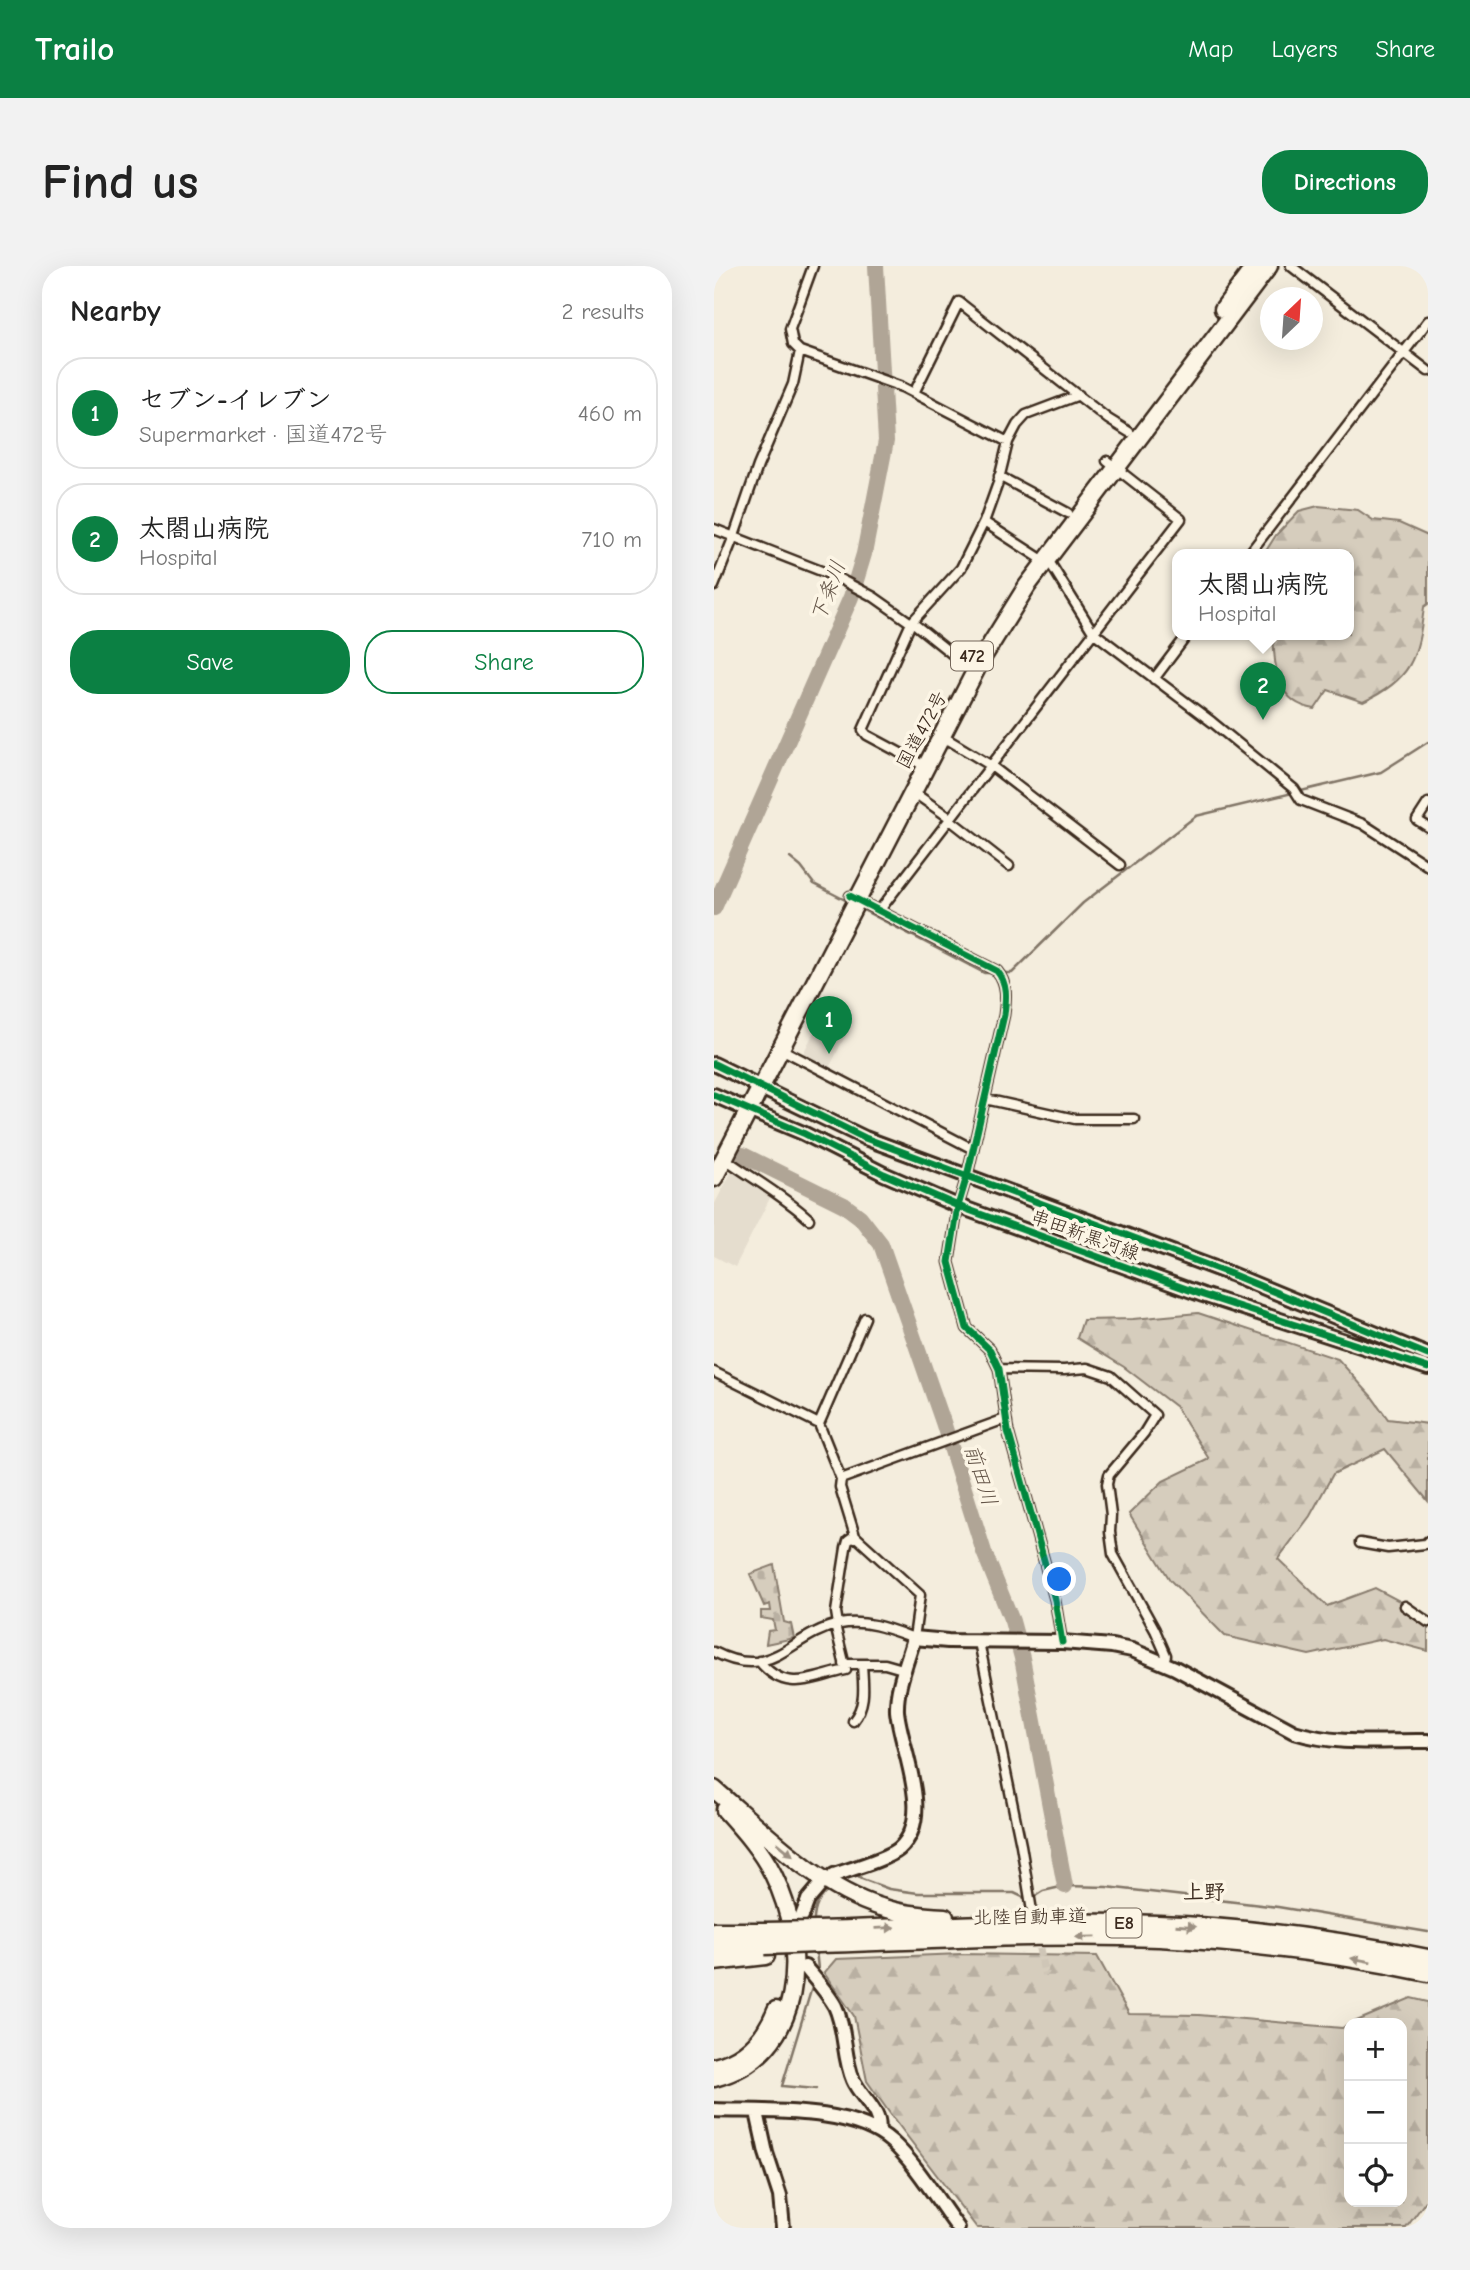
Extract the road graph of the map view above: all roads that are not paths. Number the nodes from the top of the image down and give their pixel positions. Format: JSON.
{"nodes":[{"id":1,"x":813,"y":266,"type":"edge"},
{"id":2,"x":1255,"y":266,"type":"edge"},
{"id":3,"x":1269,"y":266,"type":"edge"},
{"id":4,"x":1291,"y":266,"type":"edge"},
{"id":5,"x":1428,"y":321,"type":"edge"},
{"id":6,"x":800,"y":351,"type":"junction"},
{"id":7,"x":1404,"y":353,"type":"junction"},
{"id":8,"x":1428,"y":371,"type":"edge"},
{"id":9,"x":914,"y":393,"type":"junction"},
{"id":10,"x":1079,"y":395,"type":"junction"},
{"id":11,"x":1129,"y":432,"type":"junction"},
{"id":12,"x":1008,"y":442,"type":"junction"},
{"id":13,"x":1111,"y":465,"type":"junction"},
{"id":14,"x":999,"y":476,"type":"junction"},
{"id":15,"x":1068,"y":513,"type":"junction"},
{"id":16,"x":984,"y":522,"type":"junction"},
{"id":17,"x":714,"y":529,"type":"edge"},
{"id":18,"x":734,"y":537,"type":"junction"},
{"id":19,"x":1253,"y":549,"type":"edge"},
{"id":20,"x":1041,"y":559,"type":"junction"},
{"id":21,"x":714,"y":586,"type":"edge"},
{"id":22,"x":912,"y":622,"type":"junction"},
{"id":23,"x":1093,"y":632,"type":"junction"},
{"id":24,"x":1183,"y":640,"type":"edge"},
{"id":25,"x":967,"y":666,"type":"junction"},
{"id":26,"x":1154,"y":679,"type":"junction"},
{"id":27,"x":943,"y":736,"type":"junction"},
{"id":28,"x":919,"y":763,"type":"junction"},
{"id":29,"x":990,"y":765,"type":"junction"},
{"id":30,"x":913,"y":792,"type":"junction"},
{"id":31,"x":1428,"y":803,"type":"edge"},
{"id":32,"x":949,"y":818,"type":"junction"},
{"id":33,"x":1428,"y":827,"type":"edge"},
{"id":34,"x":1120,"y":865,"type":"dead end"},
{"id":35,"x":1009,"y":866,"type":"dead end"},
{"id":36,"x":1428,"y":866,"type":"edge"},
{"id":37,"x":854,"y":898,"type":"junction"},
{"id":38,"x":879,"y":912,"type":"junction"},
{"id":39,"x":780,"y":1049,"type":"junction"},
{"id":40,"x":714,"y":1064,"type":"edge"},
{"id":41,"x":757,"y":1085,"type":"junction"},
{"id":42,"x":714,"y":1095,"type":"edge"},
{"id":43,"x":985,"y":1099,"type":"junction"},
{"id":44,"x":745,"y":1108,"type":"junction"},
{"id":45,"x":1134,"y":1119,"type":"dead end"},
{"id":46,"x":973,"y":1149,"type":"junction"},
{"id":47,"x":719,"y":1158,"type":"edge"},
{"id":48,"x":967,"y":1176,"type":"junction"},
{"id":49,"x":714,"y":1178,"type":"edge"},
{"id":50,"x":958,"y":1206,"type":"junction"},
{"id":51,"x":809,"y":1219,"type":"dead end"},
{"id":52,"x":865,"y":1318,"type":"dead end"},
{"id":53,"x":1428,"y":1355,"type":"edge"},
{"id":54,"x":1428,"y":1368,"type":"edge"},
{"id":55,"x":999,"y":1369,"type":"junction"},
{"id":56,"x":714,"y":1372,"type":"edge"},
{"id":57,"x":1005,"y":1419,"type":"junction"},
{"id":58,"x":819,"y":1424,"type":"junction"},
{"id":59,"x":841,"y":1479,"type":"junction"},
{"id":60,"x":855,"y":1536,"type":"junction"},
{"id":61,"x":1428,"y":1541,"type":"edge"},
{"id":62,"x":1360,"y":1543,"type":"dead end"},
{"id":63,"x":1405,"y":1605,"type":"dead end"},
{"id":64,"x":1428,"y":1622,"type":"edge"},
{"id":65,"x":836,"y":1625,"type":"junction"},
{"id":66,"x":914,"y":1638,"type":"junction"},
{"id":67,"x":979,"y":1642,"type":"junction"},
{"id":68,"x":1062,"y":1642,"type":"junction"},
{"id":69,"x":714,"y":1652,"type":"edge"},
{"id":70,"x":759,"y":1661,"type":"junction"},
{"id":71,"x":1164,"y":1663,"type":"junction"},
{"id":72,"x":844,"y":1664,"type":"junction"},
{"id":73,"x":862,"y":1664,"type":"junction"},
{"id":74,"x":906,"y":1670,"type":"junction"},
{"id":75,"x":853,"y":1721,"type":"dead end"},
{"id":76,"x":1428,"y":1741,"type":"edge"},
{"id":77,"x":714,"y":1789,"type":"edge"},
{"id":78,"x":714,"y":1798,"type":"edge"},
{"id":79,"x":714,"y":1812,"type":"edge"},
{"id":80,"x":834,"y":1875,"type":"dead end"},
{"id":81,"x":819,"y":1886,"type":"dead end"},
{"id":82,"x":802,"y":1916,"type":"dead end"},
{"id":83,"x":1033,"y":1917,"type":"dead end"},
{"id":84,"x":1160,"y":1924,"type":"junction"},
{"id":85,"x":714,"y":1931,"type":"edge"},
{"id":86,"x":818,"y":1942,"type":"junction"},
{"id":87,"x":765,"y":1944,"type":"junction"},
{"id":88,"x":714,"y":1946,"type":"edge"},
{"id":89,"x":1428,"y":1958,"type":"edge"},
{"id":90,"x":714,"y":1962,"type":"edge"},
{"id":91,"x":805,"y":1967,"type":"dead end"},
{"id":92,"x":1428,"y":1973,"type":"edge"},
{"id":93,"x":714,"y":2067,"type":"edge"},
{"id":94,"x":714,"y":2078,"type":"edge"},
{"id":95,"x":714,"y":2110,"type":"edge"},
{"id":96,"x":757,"y":2112,"type":"junction"},
{"id":97,"x":878,"y":2131,"type":"junction"},
{"id":98,"x":783,"y":2228,"type":"edge"},
{"id":99,"x":958,"y":2228,"type":"edge"}],
"edges":[{"from":1,"to":6,"type":"street"},
{"from":2,"to":11,"type":"highway","name":"国道472号","number":"472"},
{"from":3,"to":13,"type":"highway","name":"国道472号","number":"472"},
{"from":4,"to":7,"type":"street"},
{"from":5,"to":7,"type":"street"},
{"from":6,"to":9,"type":"street"},
{"from":6,"to":18,"type":"street"},
{"from":7,"to":8,"type":"street"},
{"from":7,"to":19,"type":"street"},
{"from":9,"to":10,"type":"street"},
{"from":9,"to":12,"type":"street"},
{"from":10,"to":11,"type":"street"},
{"from":10,"to":12,"type":"street"},
{"from":11,"to":13,"type":"highway","name":"国道472号","number":"472"},
{"from":12,"to":14,"type":"street"},
{"from":13,"to":15,"type":"highway","name":"国道472号","number":"472"},
{"from":13,"to":20,"type":"highway","name":"国道472号","number":"472"},
{"from":13,"to":23,"type":"street"},
{"from":14,"to":15,"type":"street"},
{"from":14,"to":16,"type":"street"},
{"from":15,"to":20,"type":"highway","name":"国道472号","number":"472"},
{"from":16,"to":20,"type":"street"},
{"from":16,"to":22,"type":"street"},
{"from":17,"to":18,"type":"street"},
{"from":18,"to":21,"type":"street"},
{"from":18,"to":22,"type":"street"},
{"from":20,"to":23,"type":"street"},
{"from":20,"to":25,"type":"highway","name":"国道472号","number":"472"},
{"from":20,"to":27,"type":"highway","name":"国道472号","number":"472"},
{"from":22,"to":25,"type":"street"},
{"from":22,"to":28,"type":"street"},
{"from":23,"to":26,"type":"street"},
{"from":23,"to":29,"type":"street"},
{"from":24,"to":26,"type":"street"},
{"from":25,"to":28,"type":"highway","name":"国道472号","number":"472"},
{"from":26,"to":36,"type":"street"},
{"from":27,"to":29,"type":"street"},
{"from":27,"to":30,"type":"highway","name":"国道472号","number":"472"},
{"from":28,"to":37,"type":"highway","name":"国道472号","number":"472"},
{"from":29,"to":32,"type":"street"},
{"from":29,"to":34,"type":"street"},
{"from":30,"to":32,"type":"street"},
{"from":30,"to":37,"type":"highway","name":"国道472号","number":"472"},
{"from":31,"to":33,"type":"street"},
{"from":32,"to":35,"type":"street"},
{"from":32,"to":38,"type":"street"},
{"from":37,"to":38,"type":"street"},
{"from":37,"to":39,"type":"highway","name":"国道472号","number":"472"},
{"from":37,"to":41,"type":"highway","name":"国道472号","number":"472"},
{"from":38,"to":43,"type":"street"},
{"from":39,"to":41,"type":"highway","name":"国道472号","number":"472"},
{"from":39,"to":46,"type":"street"},
{"from":40,"to":41,"type":"main road","name":"串田新黒河線"},
{"from":41,"to":44,"type":"highway","name":"国道472号","number":"472"},
{"from":41,"to":48,"type":"main road","name":"串田新黒河線"},
{"from":42,"to":44,"type":"main road","name":"串田新黒河線"},
{"from":43,"to":45,"type":"street"},
{"from":43,"to":46,"type":"street"},
{"from":44,"to":47,"type":"highway","name":"国道472号","number":"472"},
{"from":44,"to":50,"type":"main road","name":"串田新黒河線"},
{"from":46,"to":48,"type":"street"},
{"from":47,"to":49,"type":"highway","name":"国道472号","number":"472"},
{"from":47,"to":51,"type":"street"},
{"from":48,"to":50,"type":"street"},
{"from":48,"to":53,"type":"main road","name":"串田新黒河線"},
{"from":50,"to":54,"type":"main road","name":"串田新黒河線"},
{"from":50,"to":55,"type":"street"},
{"from":52,"to":58,"type":"street"},
{"from":55,"to":57,"type":"street"},
{"from":55,"to":71,"type":"street"},
{"from":56,"to":58,"type":"street"},
{"from":57,"to":59,"type":"street"},
{"from":57,"to":68,"type":"street"},
{"from":58,"to":59,"type":"street"},
{"from":59,"to":60,"type":"street"},
{"from":60,"to":65,"type":"street"},
{"from":60,"to":66,"type":"street"},
{"from":61,"to":62,"type":"street"},
{"from":63,"to":64,"type":"street"},
{"from":65,"to":66,"type":"street"},
{"from":65,"to":70,"type":"street"},
{"from":65,"to":72,"type":"street"},
{"from":66,"to":67,"type":"main road"},
{"from":66,"to":74,"type":"main road"},
{"from":67,"to":68,"type":"main road"},
{"from":67,"to":83,"type":"street"},
{"from":68,"to":71,"type":"main road"},
{"from":69,"to":70,"type":"street"},
{"from":70,"to":72,"type":"street"},
{"from":71,"to":76,"type":"main road"},
{"from":72,"to":73,"type":"street"},
{"from":73,"to":74,"type":"street"},
{"from":73,"to":75,"type":"street"},
{"from":74,"to":80,"type":"main road"},
{"from":77,"to":84,"type":"highway","one_way":true},
{"from":78,"to":94,"type":"highway"},
{"from":79,"to":93,"type":"highway"},
{"from":81,"to":82,"type":"main road"},
{"from":86,"to":84,"type":"highway","name":"北陸自動車道","number":"E8","one_way":true},
{"from":84,"to":89,"type":"highway","name":"北陸自動車道","number":"E8","one_way":true},
{"from":85,"to":87,"type":"highway","name":"北陸自動車道","number":"E8"},
{"from":86,"to":87,"type":"highway"},
{"from":86,"to":87,"type":"highway","name":"北陸自動車道","number":"E8","bridge":true},
{"from":92,"to":86,"type":"highway","name":"北陸自動車道","number":"E8","one_way":true},
{"from":87,"to":88,"type":"highway","name":"北陸自動車道","number":"E8"},
{"from":87,"to":90,"type":"highway"},
{"from":91,"to":97,"type":"main road"},
{"from":95,"to":96,"type":"main road"},
{"from":96,"to":97,"type":"main road"},
{"from":96,"to":98,"type":"main road"},
{"from":97,"to":99,"type":"main road"}]}
